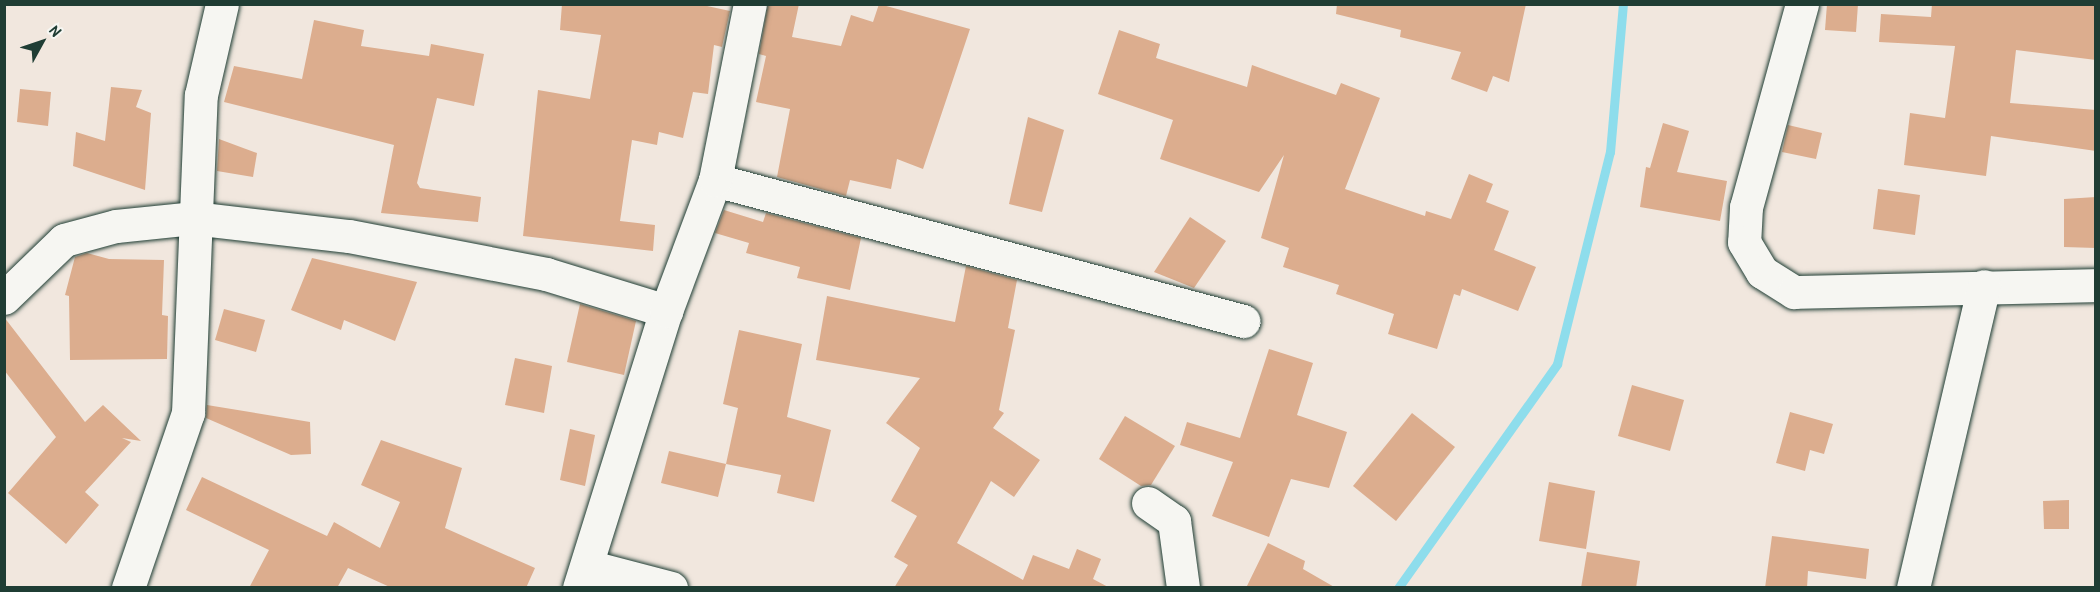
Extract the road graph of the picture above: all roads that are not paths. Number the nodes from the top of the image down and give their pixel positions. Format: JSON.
{"nodes":[{"id":1,"x":222,"y":4,"type":"edge"},
{"id":2,"x":750,"y":4,"type":"edge"},
{"id":3,"x":1802,"y":4,"type":"edge"},
{"id":4,"x":715,"y":180,"type":"junction"},
{"id":5,"x":193,"y":218,"type":"junction"},
{"id":6,"x":2096,"y":285,"type":"edge"},
{"id":7,"x":1984,"y":286,"type":"junction"},
{"id":8,"x":4,"y":298,"type":"edge"},
{"id":9,"x":666,"y":311,"type":"junction"},
{"id":10,"x":1243,"y":321,"type":"dead end"},
{"id":11,"x":1148,"y":503,"type":"dead end"},
{"id":12,"x":583,"y":577,"type":"edge"},
{"id":13,"x":128,"y":588,"type":"edge"},
{"id":14,"x":671,"y":588,"type":"edge"},
{"id":15,"x":1183,"y":588,"type":"edge"},
{"id":16,"x":1913,"y":588,"type":"edge"}],
"edges":[{"from":1,"to":5,"type":"street"},
{"from":2,"to":4,"type":"street"},
{"from":3,"to":7,"type":"street"},
{"from":4,"to":9,"type":"street"},
{"from":4,"to":10,"type":"street"},
{"from":5,"to":8,"type":"street"},
{"from":5,"to":9,"type":"street"},
{"from":5,"to":13,"type":"street"},
{"from":6,"to":7,"type":"street"},
{"from":7,"to":16,"type":"street"},
{"from":9,"to":12,"type":"street"},
{"from":11,"to":15,"type":"street"},
{"from":12,"to":14,"type":"street"}]}
